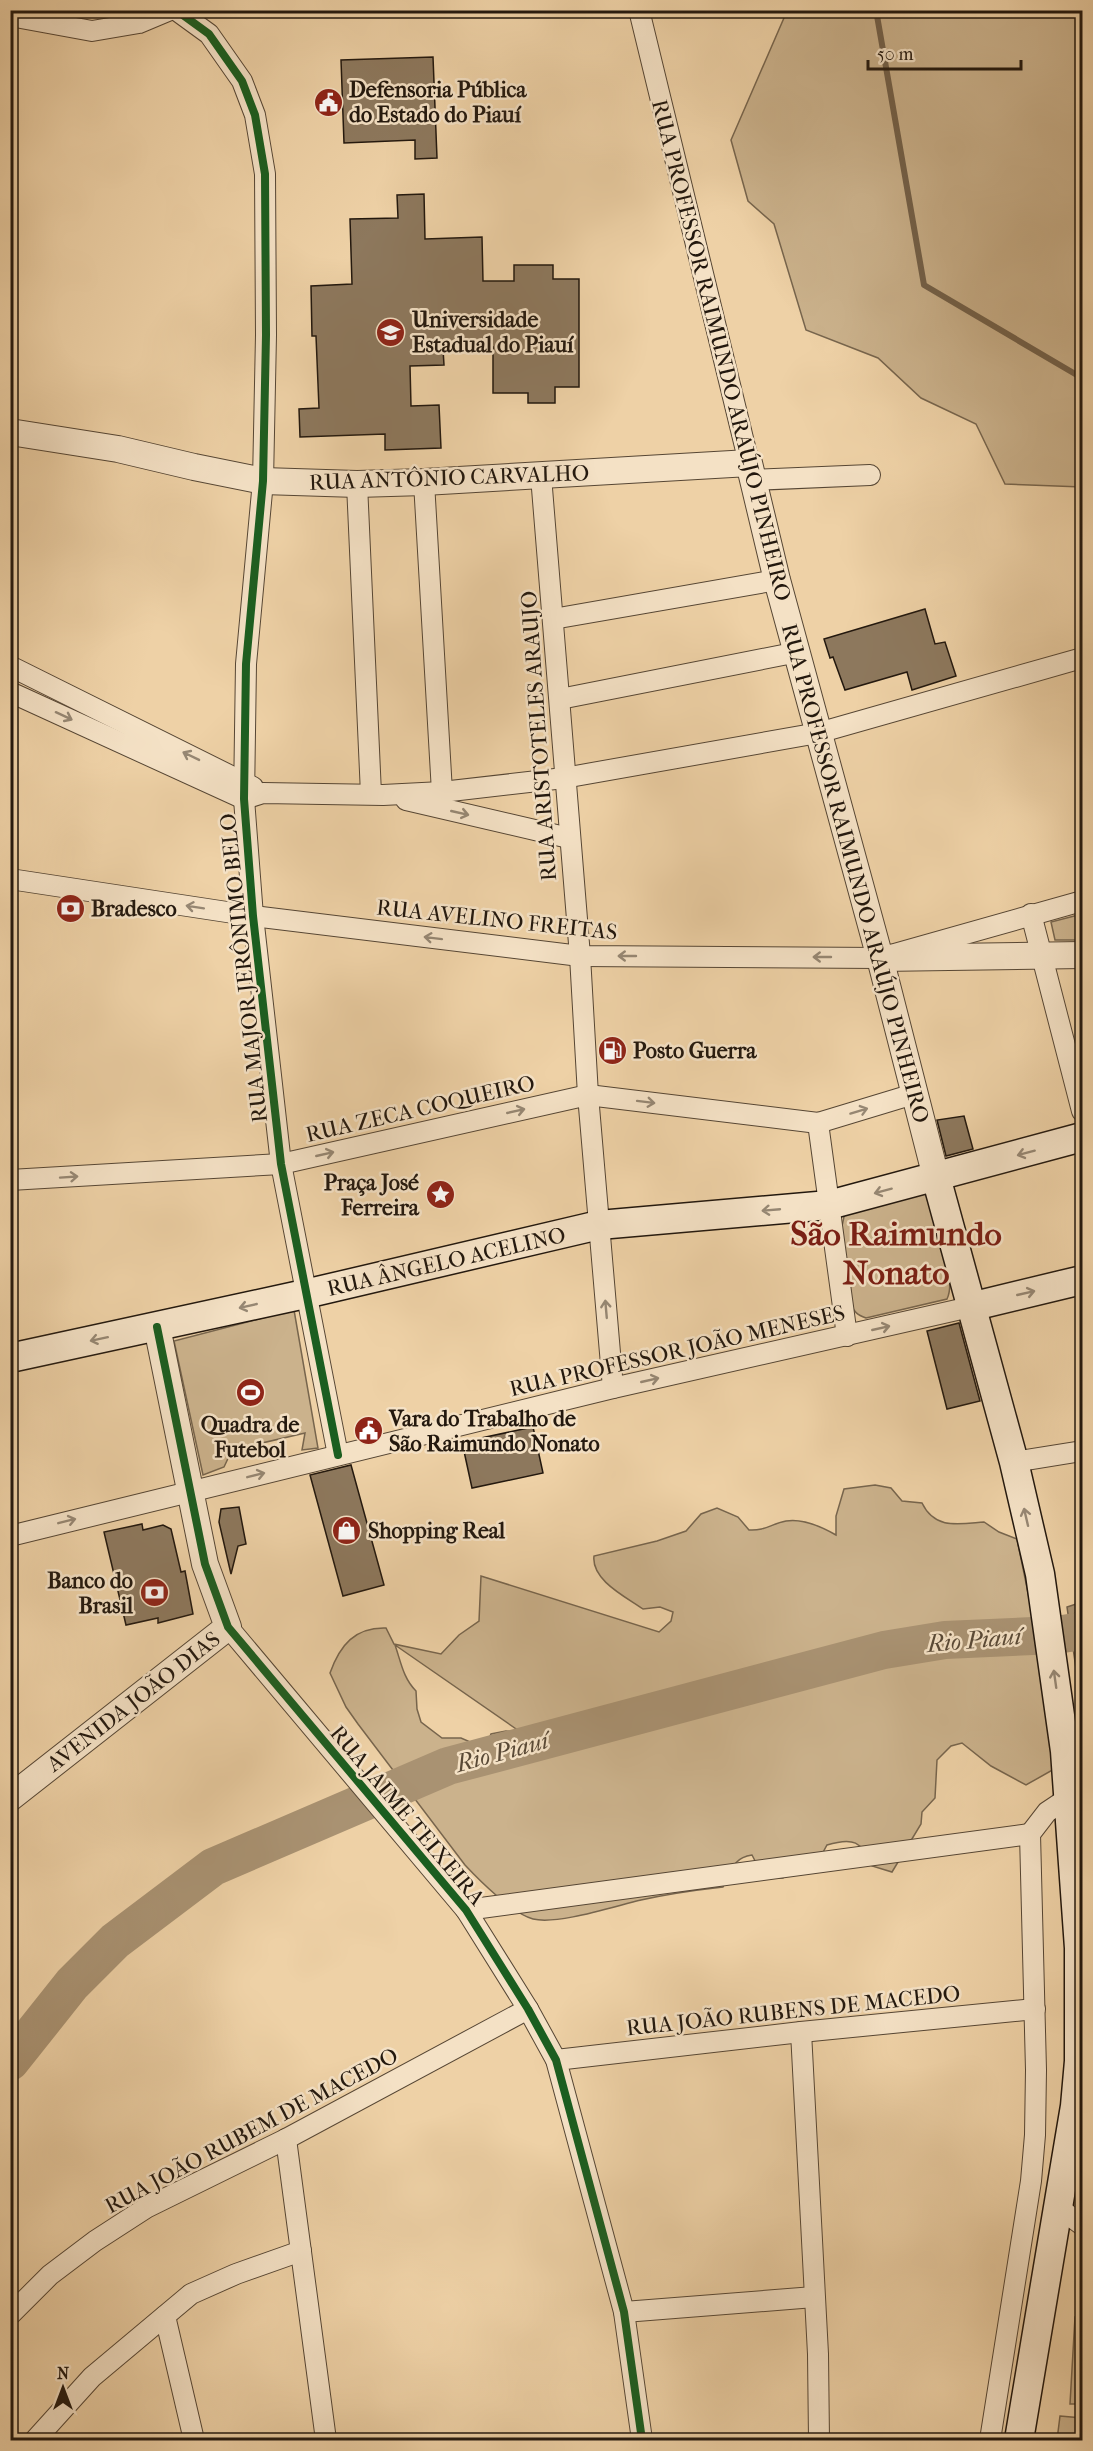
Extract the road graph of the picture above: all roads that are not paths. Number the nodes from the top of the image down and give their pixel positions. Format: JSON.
{"nodes":[{"id":1,"x":170,"y":10,"type":"edge"},
{"id":2,"x":639,"y":10,"type":"edge"},
{"id":3,"x":189,"y":13,"type":"edge"},
{"id":4,"x":10,"y":16,"type":"edge"},
{"id":5,"x":10,"y":432,"type":"edge"},
{"id":6,"x":751,"y":471,"type":"junction"},
{"id":7,"x":870,"y":475,"type":"dead end"},
{"id":8,"x":541,"y":476,"type":"junction"},
{"id":9,"x":263,"y":481,"type":"junction"},
{"id":10,"x":424,"y":482,"type":"junction"},
{"id":11,"x":357,"y":484,"type":"junction"},
{"id":12,"x":777,"y":580,"type":"junction"},
{"id":13,"x":553,"y":619,"type":"junction"},
{"id":14,"x":798,"y":652,"type":"junction"},
{"id":15,"x":1083,"y":658,"type":"edge"},
{"id":16,"x":10,"y":666,"type":"edge"},
{"id":17,"x":10,"y":692,"type":"edge"},
{"id":18,"x":560,"y":699,"type":"junction"},
{"id":19,"x":818,"y":734,"type":"junction"},
{"id":20,"x":564,"y":778,"type":"junction"},
{"id":21,"x":244,"y":790,"type":"junction"},
{"id":22,"x":442,"y":792,"type":"junction"},
{"id":23,"x":377,"y":794,"type":"junction"},
{"id":24,"x":569,"y":838,"type":"junction"},
{"id":25,"x":10,"y":879,"type":"edge"},
{"id":26,"x":1083,"y":901,"type":"edge"},
{"id":27,"x":1031,"y":914,"type":"junction"},
{"id":28,"x":253,"y":916,"type":"junction"},
{"id":29,"x":1041,"y":955,"type":"junction"},
{"id":30,"x":1083,"y":955,"type":"edge"},
{"id":31,"x":580,"y":956,"type":"junction"},
{"id":32,"x":880,"y":958,"type":"junction"},
{"id":33,"x":917,"y":1093,"type":"junction"},
{"id":34,"x":588,"y":1095,"type":"junction"},
{"id":35,"x":1083,"y":1111,"type":"edge"},
{"id":36,"x":818,"y":1123,"type":"junction"},
{"id":37,"x":1083,"y":1137,"type":"edge"},
{"id":38,"x":281,"y":1164,"type":"junction"},
{"id":39,"x":936,"y":1177,"type":"junction"},
{"id":40,"x":10,"y":1180,"type":"edge"},
{"id":41,"x":829,"y":1205,"type":"junction"},
{"id":42,"x":599,"y":1225,"type":"junction"},
{"id":43,"x":1083,"y":1280,"type":"edge"},
{"id":44,"x":305,"y":1294,"type":"junction"},
{"id":45,"x":970,"y":1306,"type":"junction"},
{"id":46,"x":157,"y":1327,"type":"junction"},
{"id":47,"x":847,"y":1336,"type":"junction"},
{"id":48,"x":10,"y":1358,"type":"edge"},
{"id":49,"x":613,"y":1388,"type":"junction"},
{"id":50,"x":1083,"y":1451,"type":"edge"},
{"id":51,"x":338,"y":1455,"type":"junction"},
{"id":52,"x":1014,"y":1462,"type":"junction"},
{"id":53,"x":190,"y":1490,"type":"junction"},
{"id":54,"x":10,"y":1536,"type":"edge"},
{"id":55,"x":228,"y":1627,"type":"junction"},
{"id":56,"x":1071,"y":1752,"type":"edge"},
{"id":57,"x":10,"y":1798,"type":"edge"},
{"id":58,"x":1068,"y":1798,"type":"junction"},
{"id":59,"x":1030,"y":1834,"type":"junction"},
{"id":60,"x":466,"y":1910,"type":"junction"},
{"id":61,"x":528,"y":2009,"type":"junction"},
{"id":62,"x":1035,"y":2009,"type":"junction"},
{"id":63,"x":801,"y":2032,"type":"junction"},
{"id":64,"x":556,"y":2060,"type":"junction"},
{"id":65,"x":286,"y":2139,"type":"junction"},
{"id":66,"x":1059,"y":2208,"type":"junction"},
{"id":67,"x":1083,"y":2225,"type":"edge"},
{"id":68,"x":301,"y":2251,"type":"junction"},
{"id":69,"x":814,"y":2296,"type":"junction"},
{"id":70,"x":624,"y":2312,"type":"junction"},
{"id":71,"x":10,"y":2315,"type":"edge"},
{"id":72,"x":165,"y":2316,"type":"junction"},
{"id":73,"x":35,"y":2440,"type":"edge"},
{"id":74,"x":194,"y":2440,"type":"edge"},
{"id":75,"x":326,"y":2440,"type":"edge"},
{"id":76,"x":642,"y":2440,"type":"edge"},
{"id":77,"x":819,"y":2440,"type":"edge"},
{"id":78,"x":990,"y":2440,"type":"edge"},
{"id":79,"x":1019,"y":2440,"type":"edge"}],
"edges":[{"from":1,"to":4,"type":"street"},
{"from":2,"to":6,"type":"street","name":"RUA PROFESSOR RAIMUNDO ARAÚJO PINHEIRO"},
{"from":3,"to":9,"type":"street","name":"RUA MAJOR JERÔNIMO BELO"},
{"from":5,"to":9,"type":"street","name":"RUA ANTÔNIO CARVALHO"},
{"from":6,"to":7,"type":"street","name":"RUA ANTÔNIO CARVALHO"},
{"from":6,"to":8,"type":"street","name":"RUA ANTÔNIO CARVALHO"},
{"from":6,"to":12,"type":"street","name":"RUA PROFESSOR RAIMUNDO ARAÚJO PINHEIRO"},
{"from":8,"to":10,"type":"street","name":"RUA ANTÔNIO CARVALHO"},
{"from":8,"to":13,"type":"street","name":"RUA ARISTOTELES ARAUJO"},
{"from":9,"to":11,"type":"street","name":"RUA ANTÔNIO CARVALHO"},
{"from":9,"to":21,"type":"street","name":"RUA MAJOR JERÔNIMO BELO"},
{"from":10,"to":11,"type":"street","name":"RUA ANTÔNIO CARVALHO"},
{"from":10,"to":22,"type":"street"},
{"from":11,"to":23,"type":"street"},
{"from":12,"to":13,"type":"street"},
{"from":12,"to":14,"type":"street","name":"RUA PROFESSOR RAIMUNDO ARAÚJO PINHEIRO"},
{"from":13,"to":18,"type":"street","name":"RUA ARISTOTELES ARAUJO"},
{"from":14,"to":18,"type":"street"},
{"from":14,"to":19,"type":"street","name":"RUA PROFESSOR RAIMUNDO ARAÚJO PINHEIRO"},
{"from":15,"to":19,"type":"street"},
{"from":21,"to":16,"type":"street","one_way":true},
{"from":17,"to":21,"type":"street","one_way":true},
{"from":18,"to":20,"type":"street","name":"RUA ARISTOTELES ARAUJO"},
{"from":19,"to":20,"type":"street"},
{"from":19,"to":32,"type":"street","name":"RUA PROFESSOR RAIMUNDO ARAÚJO PINHEIRO"},
{"from":20,"to":22,"type":"street"},
{"from":20,"to":24,"type":"street","name":"RUA ARISTOTELES ARAUJO"},
{"from":21,"to":23,"type":"street"},
{"from":21,"to":28,"type":"street","name":"RUA MAJOR JERÔNIMO BELO"},
{"from":22,"to":23,"type":"street"},
{"from":23,"to":24,"type":"street","one_way":true},
{"from":24,"to":31,"type":"street","name":"RUA ARISTOTELES ARAUJO"},
{"from":28,"to":25,"type":"street","name":"RUA AVELINO FREITAS","one_way":true},
{"from":26,"to":27,"type":"street","name":"RUA AVELINO FREITAS"},
{"from":27,"to":29,"type":"street"},
{"from":27,"to":32,"type":"street","name":"RUA AVELINO FREITAS"},
{"from":31,"to":28,"type":"street","name":"RUA AVELINO FREITAS","one_way":true},
{"from":28,"to":38,"type":"street","name":"RUA MAJOR JERÔNIMO BELO"},
{"from":29,"to":30,"type":"street"},
{"from":29,"to":32,"type":"street"},
{"from":29,"to":35,"type":"street"},
{"from":32,"to":31,"type":"street","name":"RUA AVELINO FREITAS","one_way":true},
{"from":31,"to":34,"type":"street","name":"RUA ARISTOTELES ARAUJO"},
{"from":32,"to":33,"type":"street","name":"RUA PROFESSOR RAIMUNDO ARAÚJO PINHEIRO"},
{"from":36,"to":33,"type":"street","one_way":true},
{"from":33,"to":39,"type":"street","name":"RUA PROFESSOR RAIMUNDO ARAÚJO PINHEIRO"},
{"from":34,"to":36,"type":"street","name":"RUA ZECA COQUEIRO","one_way":true},
{"from":38,"to":34,"type":"street","name":"RUA ZECA COQUEIRO","one_way":true},
{"from":34,"to":42,"type":"street","name":"RUA ARISTOTELES ARAUJO"},
{"from":36,"to":41,"type":"street"},
{"from":37,"to":39,"type":"main road","name":"RUA ÂNGELO ACELINO","one_way":true},
{"from":40,"to":38,"type":"street","name":"RUA ZECA COQUEIRO","one_way":true},
{"from":38,"to":44,"type":"street"},
{"from":39,"to":41,"type":"main road","name":"RUA ÂNGELO ACELINO","one_way":true},
{"from":39,"to":45,"type":"main road","name":"RUA PROFESSOR RAIMUNDO ARAÚJO PINHEIRO"},
{"from":41,"to":42,"type":"main road","name":"RUA ÂNGELO ACELINO","one_way":true},
{"from":41,"to":47,"type":"street"},
{"from":42,"to":44,"type":"main road","name":"RUA ÂNGELO ACELINO"},
{"from":49,"to":42,"type":"street","name":"RUA ARISTOTELES ARAUJO","one_way":true},
{"from":45,"to":43,"type":"main road","one_way":true},
{"from":44,"to":46,"type":"main road","name":"RUA ÂNGELO ACELINO","one_way":true},
{"from":44,"to":51,"type":"street"},
{"from":47,"to":45,"type":"street","name":"RUA PROFESSOR JOÃO MENESES","one_way":true},
{"from":45,"to":52,"type":"main road","name":"RUA PROFESSOR RAIMUNDO ARAÚJO PINHEIRO"},
{"from":46,"to":48,"type":"main road","name":"RUA ÂNGELO ACELINO","one_way":true},
{"from":46,"to":53,"type":"street","name":"RUA JAIME TEIXEIRA"},
{"from":49,"to":47,"type":"street","name":"RUA PROFESSOR JOÃO MENESES","one_way":true},
{"from":49,"to":51,"type":"street","name":"RUA PROFESSOR JOÃO MENESES"},
{"from":50,"to":52,"type":"street"},
{"from":53,"to":51,"type":"street","name":"RUA PROFESSOR JOÃO MENESES","one_way":true},
{"from":56,"to":52,"type":"main road","name":"RUA PROFESSOR RAIMUNDO ARAÚJO PINHEIRO","one_way":true},
{"from":54,"to":53,"type":"street","name":"RUA PROFESSOR JOÃO MENESES","one_way":true},
{"from":53,"to":55,"type":"street","name":"RUA JAIME TEIXEIRA"},
{"from":55,"to":57,"type":"street","name":"AVENIDA JOÃO DIAS"},
{"from":55,"to":60,"type":"street","name":"RUA JAIME TEIXEIRA"},
{"from":56,"to":58,"type":"main road","name":"RUA PROFESSOR RAIMUNDO ARAÚJO PINHEIRO"},
{"from":58,"to":59,"type":"street"},
{"from":58,"to":66,"type":"main road","name":"RUA PROFESSOR RAIMUNDO ARAÚJO PINHEIRO"},
{"from":59,"to":60,"type":"street"},
{"from":59,"to":62,"type":"street"},
{"from":60,"to":61,"type":"street","name":"RUA JAIME TEIXEIRA"},
{"from":61,"to":64,"type":"street","name":"RUA JAIME TEIXEIRA"},
{"from":61,"to":65,"type":"street","name":"RUA JOÃO RUBEM DE MACEDO"},
{"from":62,"to":63,"type":"street","name":"RUA JOÃO RUBENS DE MACEDO"},
{"from":62,"to":78,"type":"street"},
{"from":63,"to":64,"type":"street","name":"RUA JOÃO RUBENS DE MACEDO"},
{"from":63,"to":69,"type":"street"},
{"from":64,"to":70,"type":"street","name":"RUA JAIME TEIXEIRA"},
{"from":65,"to":68,"type":"street"},
{"from":65,"to":71,"type":"street","name":"RUA JOÃO RUBEM DE MACEDO"},
{"from":66,"to":67,"type":"street"},
{"from":66,"to":79,"type":"main road","name":"RUA PROFESSOR RAIMUNDO ARAÚJO PINHEIRO"},
{"from":68,"to":72,"type":"street"},
{"from":68,"to":75,"type":"street"},
{"from":69,"to":70,"type":"street"},
{"from":69,"to":77,"type":"street"},
{"from":70,"to":76,"type":"street","name":"RUA JAIME TEIXEIRA"},
{"from":72,"to":73,"type":"street"},
{"from":72,"to":74,"type":"street"}]}
